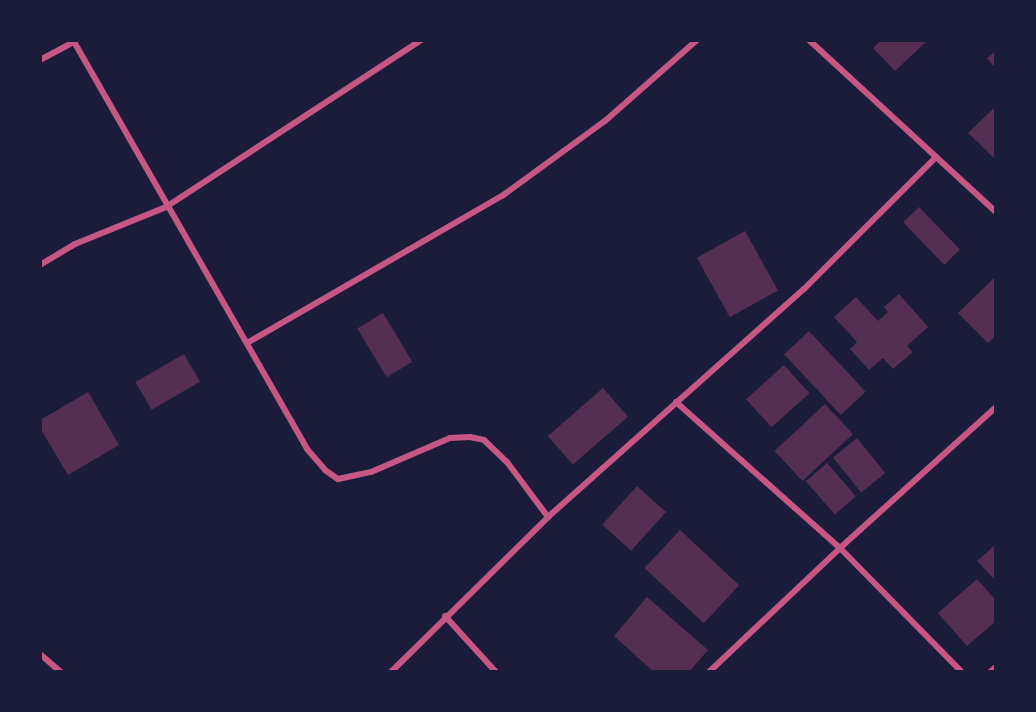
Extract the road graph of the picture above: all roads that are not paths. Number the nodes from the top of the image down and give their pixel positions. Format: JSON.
{"nodes":[{"id":1,"x":421,"y":40,"type":"edge"},
{"id":2,"x":697,"y":40,"type":"edge"},
{"id":3,"x":808,"y":40,"type":"edge"},
{"id":4,"x":74,"y":41,"type":"edge"},
{"id":5,"x":40,"y":60,"type":"edge"},
{"id":6,"x":936,"y":158,"type":"junction"},
{"id":7,"x":166,"y":207,"type":"junction"},
{"id":8,"x":996,"y":212,"type":"edge"},
{"id":9,"x":40,"y":265,"type":"edge"},
{"id":10,"x":247,"y":343,"type":"junction"},
{"id":11,"x":676,"y":402,"type":"junction"},
{"id":12,"x":996,"y":407,"type":"edge"},
{"id":13,"x":548,"y":517,"type":"junction"},
{"id":14,"x":840,"y":548,"type":"junction"},
{"id":15,"x":445,"y":616,"type":"junction"},
{"id":16,"x":40,"y":654,"type":"edge"},
{"id":17,"x":996,"y":667,"type":"edge"},
{"id":18,"x":61,"y":672,"type":"edge"},
{"id":19,"x":391,"y":672,"type":"edge"},
{"id":20,"x":496,"y":672,"type":"edge"},
{"id":21,"x":709,"y":672,"type":"edge"},
{"id":22,"x":963,"y":672,"type":"edge"},
{"id":23,"x":990,"y":672,"type":"edge"}],
"edges":[{"from":1,"to":7,"type":"street"},
{"from":2,"to":10,"type":"street"},
{"from":3,"to":6,"type":"street"},
{"from":4,"to":5,"type":"street"},
{"from":4,"to":7,"type":"street"},
{"from":6,"to":8,"type":"street"},
{"from":6,"to":11,"type":"street"},
{"from":7,"to":9,"type":"street"},
{"from":7,"to":10,"type":"street"},
{"from":10,"to":13,"type":"street"},
{"from":11,"to":13,"type":"street"},
{"from":11,"to":14,"type":"street"},
{"from":12,"to":14,"type":"street"},
{"from":13,"to":15,"type":"street"},
{"from":14,"to":21,"type":"street"},
{"from":14,"to":22,"type":"street"},
{"from":15,"to":19,"type":"street"},
{"from":15,"to":20,"type":"street"},
{"from":16,"to":18,"type":"street"},
{"from":17,"to":23,"type":"street"}]}
